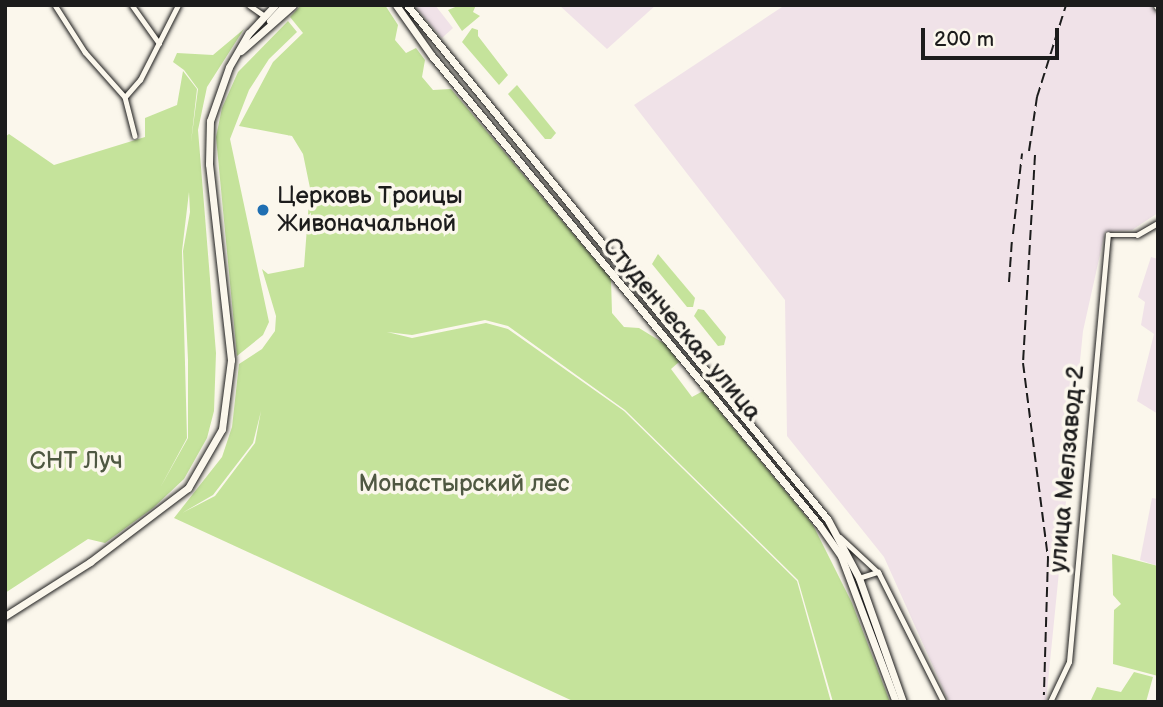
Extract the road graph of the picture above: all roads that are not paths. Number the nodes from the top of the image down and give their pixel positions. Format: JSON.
{"nodes":[{"id":1,"x":55,"y":5,"type":"edge"},
{"id":2,"x":132,"y":5,"type":"edge"},
{"id":3,"x":178,"y":5,"type":"edge"},
{"id":4,"x":249,"y":5,"type":"edge"},
{"id":5,"x":275,"y":5,"type":"edge"},
{"id":6,"x":285,"y":5,"type":"edge"},
{"id":7,"x":293,"y":5,"type":"edge"},
{"id":8,"x":401,"y":6,"type":"edge"},
{"id":9,"x":265,"y":16,"type":"junction"},
{"id":10,"x":160,"y":43,"type":"junction"},
{"id":11,"x":238,"y":54,"type":"junction"},
{"id":12,"x":125,"y":97,"type":"junction"},
{"id":13,"x":135,"y":136,"type":"dead end"},
{"id":14,"x":1158,"y":223,"type":"edge"},
{"id":15,"x":839,"y":537,"type":"junction"},
{"id":16,"x":879,"y":573,"type":"junction"},
{"id":17,"x":859,"y":578,"type":"junction"},
{"id":18,"x":5,"y":616,"type":"edge"},
{"id":19,"x":896,"y":702,"type":"edge"},
{"id":20,"x":903,"y":702,"type":"edge"},
{"id":21,"x":944,"y":702,"type":"edge"},
{"id":22,"x":1050,"y":702,"type":"edge"}],
"edges":[{"from":1,"to":12,"type":"street"},
{"from":2,"to":10,"type":"street"},
{"from":3,"to":10,"type":"street"},
{"from":4,"to":9,"type":"street"},
{"from":5,"to":9,"type":"main road"},
{"from":6,"to":11,"type":"main road"},
{"from":7,"to":11,"type":"main road"},
{"from":8,"to":15,"type":"main road","name":"Студенческая улица"},
{"from":8,"to":19,"type":"main road","name":"Студенческая улица"},
{"from":9,"to":11,"type":"main road"},
{"from":10,"to":12,"type":"street"},
{"from":11,"to":18,"type":"main road"},
{"from":12,"to":13,"type":"street"},
{"from":14,"to":22,"type":"street","name":"улица Мелзавод-2"},
{"from":15,"to":16,"type":"street"},
{"from":15,"to":17,"type":"main road","name":"Студенческая улица"},
{"from":16,"to":17,"type":"street"},
{"from":16,"to":21,"type":"street"},
{"from":17,"to":20,"type":"main road","name":"Студенческая улица"}]}
